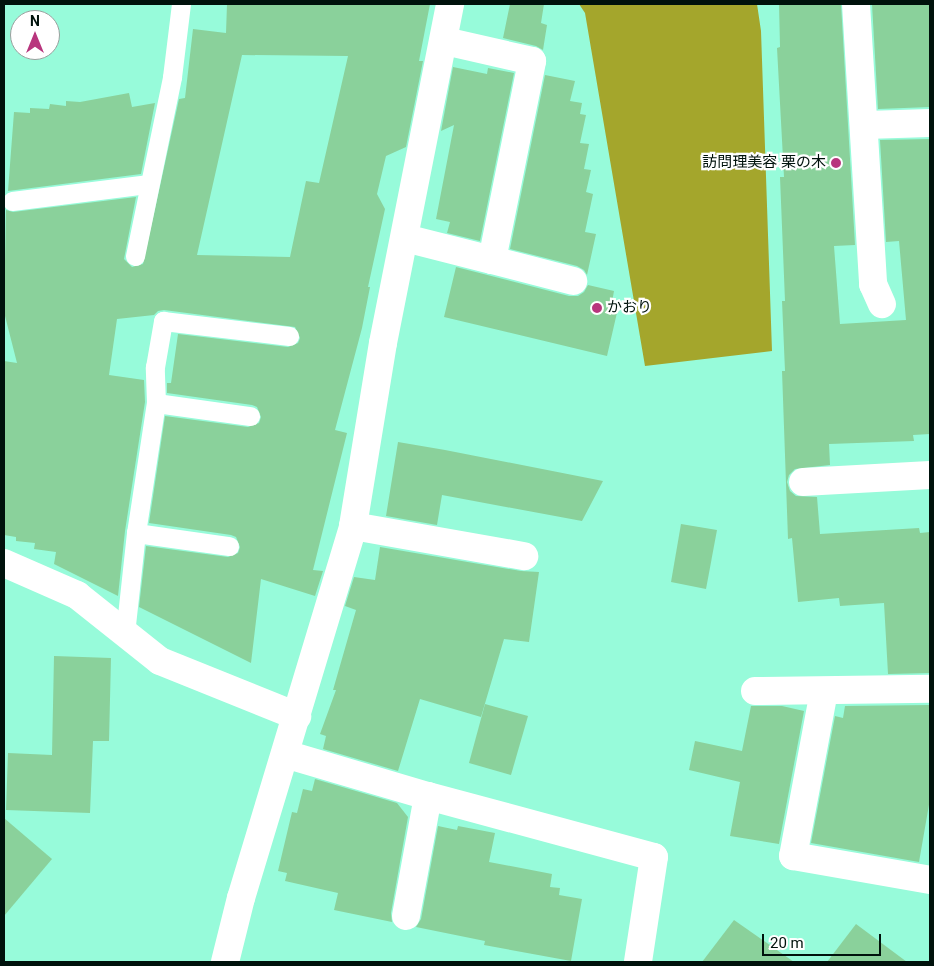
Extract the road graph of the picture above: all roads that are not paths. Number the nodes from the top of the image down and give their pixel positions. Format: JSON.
{"nodes":[{"id":1,"x":181,"y":4,"type":"edge"},
{"id":2,"x":450,"y":4,"type":"edge"},
{"id":3,"x":856,"y":4,"type":"edge"},
{"id":4,"x":445,"y":41,"type":"junction"},
{"id":5,"x":930,"y":123,"type":"edge"},
{"id":6,"x":865,"y":126,"type":"junction"},
{"id":7,"x":149,"y":184,"type":"junction"},
{"id":8,"x":12,"y":201,"type":"dead end"},
{"id":9,"x":405,"y":238,"type":"junction"},
{"id":10,"x":135,"y":256,"type":"dead end"},
{"id":11,"x":492,"y":260,"type":"junction"},
{"id":12,"x":573,"y":281,"type":"dead end"},
{"id":13,"x":882,"y":304,"type":"dead end"},
{"id":14,"x":289,"y":336,"type":"dead end"},
{"id":15,"x":156,"y":403,"type":"junction"},
{"id":16,"x":250,"y":416,"type":"dead end"},
{"id":17,"x":930,"y":475,"type":"edge"},
{"id":18,"x":803,"y":482,"type":"dead end"},
{"id":19,"x":353,"y":526,"type":"junction"},
{"id":20,"x":136,"y":533,"type":"junction"},
{"id":21,"x":229,"y":546,"type":"dead end"},
{"id":22,"x":524,"y":556,"type":"dead end"},
{"id":23,"x":4,"y":563,"type":"edge"},
{"id":24,"x":125,"y":634,"type":"junction"},
{"id":25,"x":930,"y":689,"type":"edge"},
{"id":26,"x":755,"y":691,"type":"dead end"},
{"id":27,"x":824,"y":691,"type":"junction"},
{"id":28,"x":297,"y":716,"type":"junction"},
{"id":29,"x":285,"y":754,"type":"junction"},
{"id":30,"x":428,"y":796,"type":"junction"},
{"id":31,"x":930,"y":880,"type":"edge"},
{"id":32,"x":406,"y":916,"type":"dead end"},
{"id":33,"x":225,"y":962,"type":"edge"},
{"id":34,"x":638,"y":962,"type":"edge"}],
"edges":[{"from":1,"to":7,"type":"lane"},
{"from":2,"to":4,"type":"street"},
{"from":3,"to":6,"type":"street"},
{"from":4,"to":9,"type":"street"},
{"from":4,"to":11,"type":"street"},
{"from":5,"to":6,"type":"street"},
{"from":6,"to":13,"type":"street"},
{"from":7,"to":8,"type":"lane"},
{"from":7,"to":10,"type":"lane"},
{"from":9,"to":11,"type":"street"},
{"from":9,"to":19,"type":"street"},
{"from":11,"to":12,"type":"street"},
{"from":14,"to":15,"type":"lane"},
{"from":15,"to":16,"type":"lane"},
{"from":15,"to":20,"type":"lane"},
{"from":17,"to":18,"type":"street"},
{"from":19,"to":22,"type":"street"},
{"from":19,"to":28,"type":"street"},
{"from":20,"to":21,"type":"lane"},
{"from":20,"to":24,"type":"lane"},
{"from":23,"to":24,"type":"street"},
{"from":24,"to":28,"type":"street"},
{"from":25,"to":27,"type":"street"},
{"from":26,"to":27,"type":"street"},
{"from":27,"to":31,"type":"street"},
{"from":28,"to":29,"type":"street"},
{"from":29,"to":30,"type":"street"},
{"from":29,"to":33,"type":"street"},
{"from":30,"to":32,"type":"street"},
{"from":30,"to":34,"type":"street"}]}
